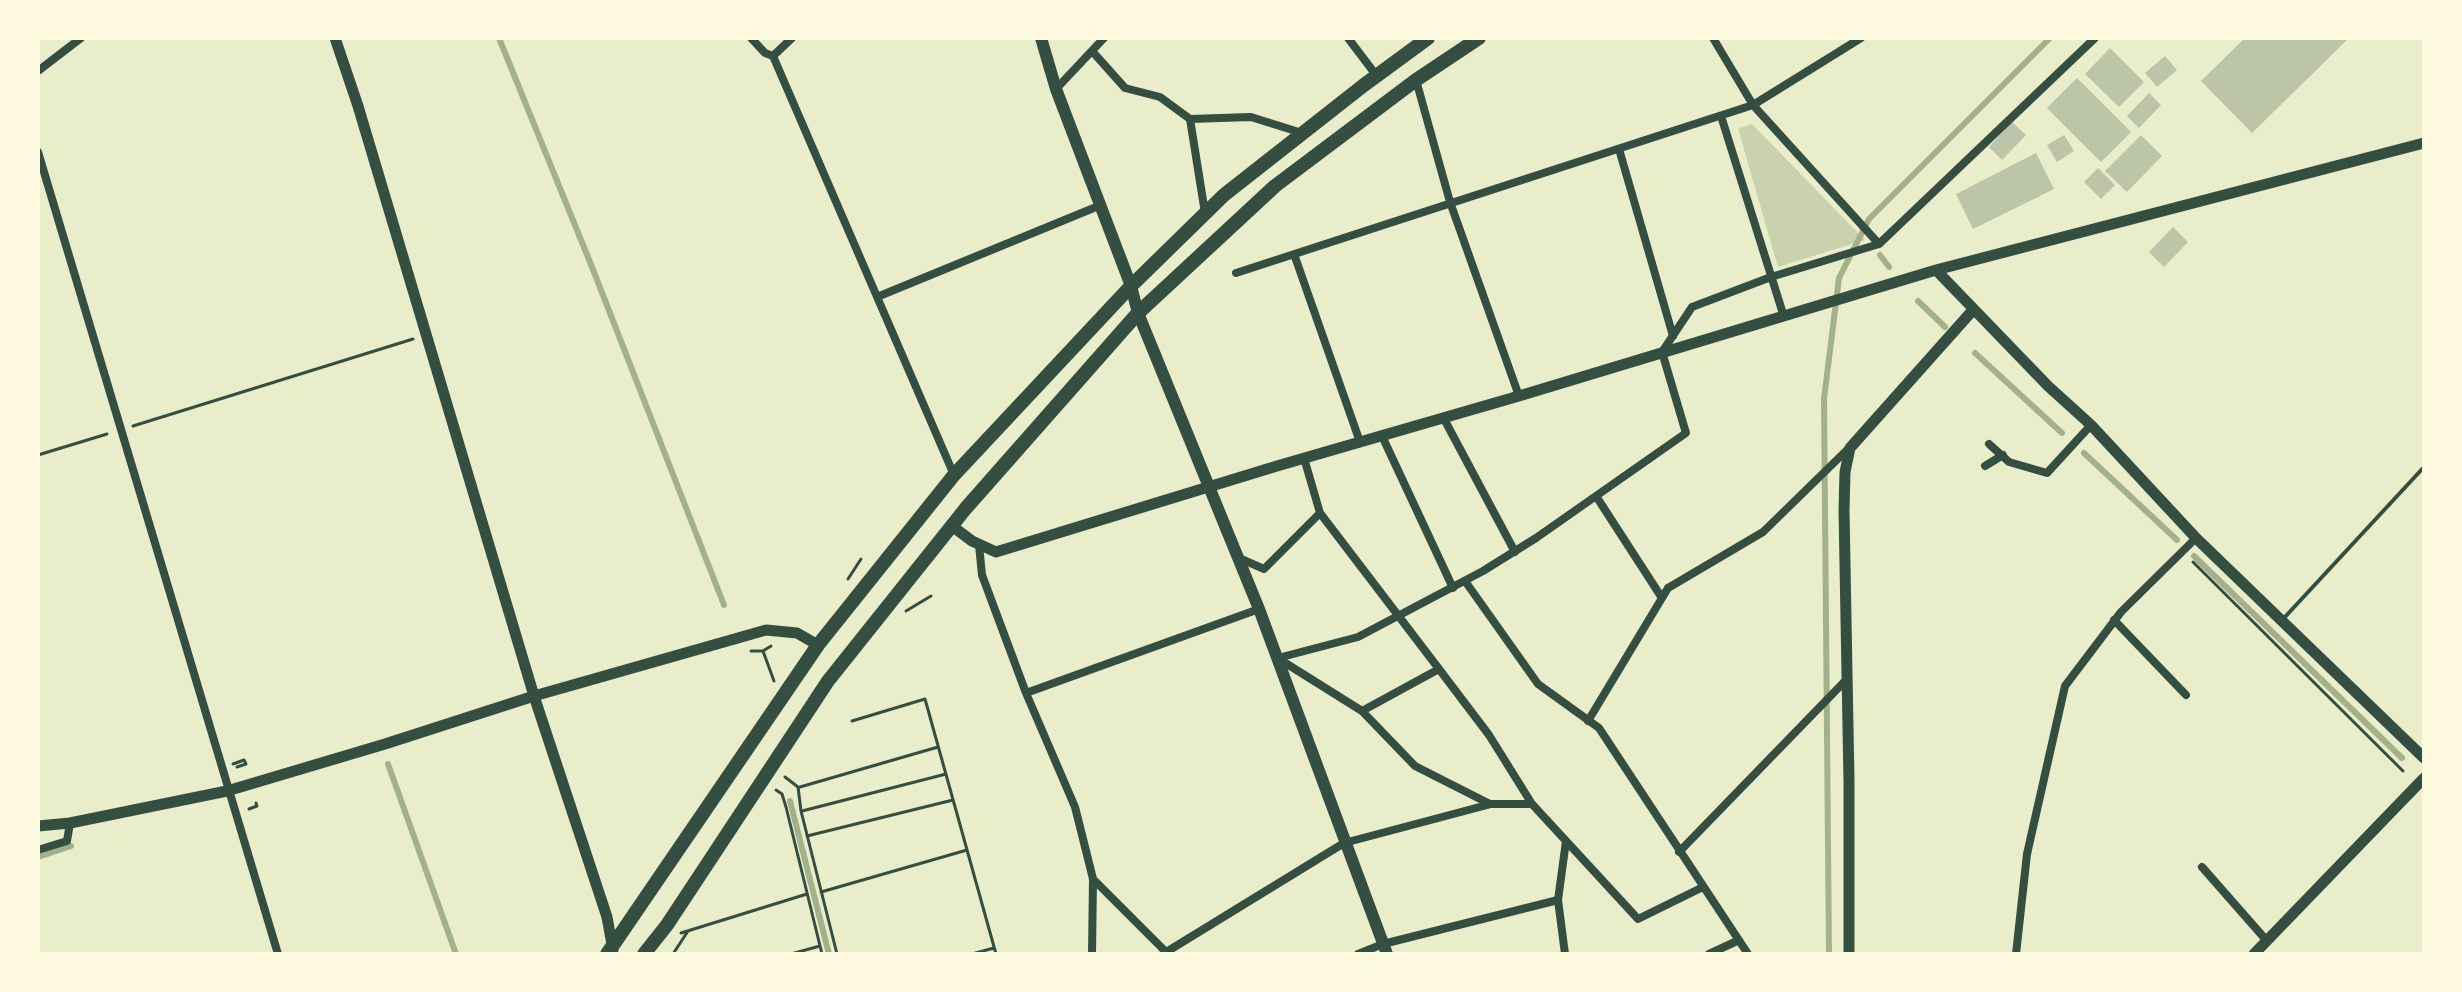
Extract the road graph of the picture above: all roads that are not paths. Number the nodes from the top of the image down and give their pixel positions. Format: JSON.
{"nodes":[{"id":1,"x":81,"y":38,"type":"edge"},
{"id":2,"x":335,"y":38,"type":"edge"},
{"id":3,"x":751,"y":38,"type":"edge"},
{"id":4,"x":792,"y":38,"type":"edge"},
{"id":5,"x":1041,"y":38,"type":"edge"},
{"id":6,"x":1104,"y":38,"type":"edge"},
{"id":7,"x":1348,"y":38,"type":"edge"},
{"id":8,"x":1428,"y":38,"type":"edge"},
{"id":9,"x":1479,"y":38,"type":"edge"},
{"id":10,"x":1713,"y":38,"type":"edge"},
{"id":11,"x":1861,"y":38,"type":"edge"},
{"id":12,"x":2095,"y":38,"type":"edge"},
{"id":13,"x":1092,"y":51,"type":"junction"},
{"id":14,"x":773,"y":56,"type":"junction"},
{"id":15,"x":38,"y":71,"type":"edge"},
{"id":16,"x":1376,"y":75,"type":"junction"},
{"id":17,"x":1416,"y":80,"type":"junction"},
{"id":18,"x":1056,"y":89,"type":"junction"},
{"id":19,"x":1753,"y":105,"type":"junction"},
{"id":20,"x":1721,"y":116,"type":"junction"},
{"id":21,"x":1190,"y":119,"type":"junction"},
{"id":22,"x":1303,"y":133,"type":"junction"},
{"id":23,"x":2424,"y":143,"type":"edge"},
{"id":24,"x":1619,"y":149,"type":"junction"},
{"id":25,"x":38,"y":152,"type":"edge"},
{"id":26,"x":1450,"y":202,"type":"junction"},
{"id":27,"x":1101,"y":205,"type":"junction"},
{"id":28,"x":1205,"y":214,"type":"junction"},
{"id":29,"x":1879,"y":244,"type":"junction"},
{"id":30,"x":1294,"y":254,"type":"junction"},
{"id":31,"x":1936,"y":270,"type":"junction"},
{"id":32,"x":1236,"y":273,"type":"dead end"},
{"id":33,"x":1771,"y":277,"type":"junction"},
{"id":34,"x":1131,"y":286,"type":"junction"},
{"id":35,"x":877,"y":297,"type":"junction"},
{"id":36,"x":1973,"y":310,"type":"junction"},
{"id":37,"x":1138,"y":313,"type":"junction"},
{"id":38,"x":1784,"y":317,"type":"junction"},
{"id":39,"x":1673,"y":336,"type":"junction"},
{"id":40,"x":1662,"y":352,"type":"junction"},
{"id":41,"x":1519,"y":396,"type":"junction"},
{"id":42,"x":1443,"y":417,"type":"junction"},
{"id":43,"x":2091,"y":425,"type":"junction"},
{"id":44,"x":1382,"y":436,"type":"junction"},
{"id":45,"x":1360,"y":442,"type":"junction"},
{"id":46,"x":1989,"y":444,"type":"dead end"},
{"id":47,"x":1850,"y":448,"type":"junction"},
{"id":48,"x":2003,"y":455,"type":"junction"},
{"id":49,"x":1304,"y":458,"type":"junction"},
{"id":50,"x":1985,"y":466,"type":"dead end"},
{"id":51,"x":2424,"y":467,"type":"edge"},
{"id":52,"x":954,"y":475,"type":"junction"},
{"id":53,"x":1211,"y":488,"type":"junction"},
{"id":54,"x":1596,"y":496,"type":"junction"},
{"id":55,"x":1320,"y":513,"type":"junction"},
{"id":56,"x":952,"y":526,"type":"junction"},
{"id":57,"x":2196,"y":538,"type":"junction"},
{"id":58,"x":979,"y":545,"type":"junction"},
{"id":59,"x":1515,"y":552,"type":"junction"},
{"id":60,"x":1239,"y":558,"type":"junction"},
{"id":61,"x":1465,"y":581,"type":"junction"},
{"id":62,"x":1453,"y":588,"type":"junction"},
{"id":63,"x":1662,"y":598,"type":"junction"},
{"id":64,"x":1259,"y":609,"type":"junction"},
{"id":65,"x":1399,"y":617,"type":"junction"},
{"id":66,"x":2283,"y":619,"type":"junction"},
{"id":67,"x":2114,"y":620,"type":"junction"},
{"id":68,"x":818,"y":645,"type":"junction"},
{"id":69,"x":1278,"y":658,"type":"junction"},
{"id":70,"x":1439,"y":669,"type":"junction"},
{"id":71,"x":1846,"y":680,"type":"junction"},
{"id":72,"x":1026,"y":693,"type":"junction"},
{"id":73,"x":2186,"y":695,"type":"dead end"},
{"id":74,"x":534,"y":696,"type":"junction"},
{"id":75,"x":1362,"y":711,"type":"junction"},
{"id":76,"x":1588,"y":721,"type":"junction"},
{"id":77,"x":2424,"y":758,"type":"edge"},
{"id":78,"x":2424,"y":778,"type":"edge"},
{"id":79,"x":227,"y":791,"type":"junction"},
{"id":80,"x":1491,"y":804,"type":"junction"},
{"id":81,"x":1532,"y":804,"type":"junction"},
{"id":82,"x":70,"y":823,"type":"junction"},
{"id":83,"x":38,"y":826,"type":"edge"},
{"id":84,"x":1566,"y":841,"type":"junction"},
{"id":85,"x":1344,"y":843,"type":"junction"},
{"id":86,"x":38,"y":850,"type":"edge"},
{"id":87,"x":1679,"y":852,"type":"junction"},
{"id":88,"x":2202,"y":867,"type":"dead end"},
{"id":89,"x":1093,"y":879,"type":"junction"},
{"id":90,"x":1703,"y":887,"type":"junction"},
{"id":91,"x":1558,"y":900,"type":"junction"},
{"id":92,"x":1737,"y":941,"type":"junction"},
{"id":93,"x":2267,"y":941,"type":"junction"},
{"id":94,"x":1385,"y":949,"type":"edge"},
{"id":95,"x":611,"y":952,"type":"edge"},
{"id":96,"x":1166,"y":953,"type":"edge"},
{"id":97,"x":278,"y":954,"type":"edge"},
{"id":98,"x":644,"y":954,"type":"edge"},
{"id":99,"x":1092,"y":954,"type":"edge"},
{"id":100,"x":1358,"y":954,"type":"edge"},
{"id":101,"x":1565,"y":954,"type":"edge"},
{"id":102,"x":1709,"y":954,"type":"edge"},
{"id":103,"x":1748,"y":954,"type":"edge"},
{"id":104,"x":1849,"y":954,"type":"edge"},
{"id":105,"x":2016,"y":954,"type":"edge"},
{"id":106,"x":2254,"y":954,"type":"edge"}],
"edges":[{"from":1,"to":15,"type":"street"},
{"from":2,"to":74,"type":"street"},
{"from":3,"to":14,"type":"street"},
{"from":4,"to":14,"type":"street"},
{"from":5,"to":18,"type":"main road"},
{"from":6,"to":13,"type":"street"},
{"from":7,"to":16,"type":"street"},
{"from":8,"to":16,"type":"main road"},
{"from":9,"to":17,"type":"main road"},
{"from":10,"to":19,"type":"street"},
{"from":11,"to":19,"type":"street"},
{"from":12,"to":29,"type":"street"},
{"from":13,"to":18,"type":"street"},
{"from":13,"to":21,"type":"street"},
{"from":14,"to":35,"type":"street"},
{"from":16,"to":22,"type":"main road"},
{"from":17,"to":26,"type":"street"},
{"from":17,"to":37,"type":"main road"},
{"from":18,"to":27,"type":"main road"},
{"from":19,"to":20,"type":"street"},
{"from":19,"to":29,"type":"street"},
{"from":20,"to":24,"type":"street"},
{"from":20,"to":33,"type":"street"},
{"from":21,"to":22,"type":"street"},
{"from":21,"to":28,"type":"street"},
{"from":22,"to":28,"type":"main road"},
{"from":23,"to":31,"type":"street"},
{"from":24,"to":26,"type":"street"},
{"from":24,"to":39,"type":"street"},
{"from":25,"to":79,"type":"street"},
{"from":26,"to":30,"type":"street"},
{"from":26,"to":41,"type":"street"},
{"from":27,"to":34,"type":"main road"},
{"from":27,"to":35,"type":"street"},
{"from":28,"to":34,"type":"main road"},
{"from":29,"to":33,"type":"street"},
{"from":30,"to":32,"type":"street"},
{"from":30,"to":45,"type":"street"},
{"from":31,"to":36,"type":"street"},
{"from":31,"to":38,"type":"street"},
{"from":33,"to":38,"type":"street"},
{"from":33,"to":39,"type":"street"},
{"from":34,"to":37,"type":"main road"},
{"from":34,"to":52,"type":"main road"},
{"from":35,"to":52,"type":"street"},
{"from":36,"to":43,"type":"street"},
{"from":36,"to":47,"type":"street"},
{"from":37,"to":53,"type":"main road"},
{"from":37,"to":56,"type":"main road"},
{"from":38,"to":40,"type":"street"},
{"from":39,"to":40,"type":"street"},
{"from":40,"to":41,"type":"street"},
{"from":40,"to":54,"type":"street"},
{"from":41,"to":42,"type":"street"},
{"from":42,"to":44,"type":"street"},
{"from":42,"to":59,"type":"street"},
{"from":43,"to":48,"type":"street"},
{"from":43,"to":57,"type":"street"},
{"from":44,"to":45,"type":"street"},
{"from":44,"to":62,"type":"street"},
{"from":45,"to":49,"type":"street"},
{"from":46,"to":48,"type":"street"},
{"from":47,"to":63,"type":"street"},
{"from":47,"to":71,"type":"street"},
{"from":48,"to":50,"type":"street"},
{"from":49,"to":53,"type":"street"},
{"from":49,"to":55,"type":"street"},
{"from":51,"to":66,"type":"lane"},
{"from":52,"to":68,"type":"main road"},
{"from":53,"to":58,"type":"street"},
{"from":53,"to":60,"type":"main road"},
{"from":54,"to":59,"type":"street"},
{"from":54,"to":63,"type":"street"},
{"from":55,"to":60,"type":"street"},
{"from":55,"to":65,"type":"street"},
{"from":56,"to":58,"type":"street"},
{"from":56,"to":98,"type":"main road"},
{"from":57,"to":66,"type":"street"},
{"from":57,"to":67,"type":"street"},
{"from":58,"to":72,"type":"street"},
{"from":59,"to":61,"type":"street"},
{"from":60,"to":64,"type":"main road"},
{"from":61,"to":62,"type":"street"},
{"from":61,"to":76,"type":"street"},
{"from":62,"to":65,"type":"street"},
{"from":63,"to":76,"type":"street"},
{"from":64,"to":69,"type":"main road"},
{"from":64,"to":72,"type":"street"},
{"from":65,"to":69,"type":"street"},
{"from":65,"to":70,"type":"street"},
{"from":66,"to":77,"type":"street"},
{"from":67,"to":73,"type":"street"},
{"from":67,"to":105,"type":"street"},
{"from":68,"to":74,"type":"street"},
{"from":68,"to":95,"type":"main road"},
{"from":69,"to":75,"type":"street"},
{"from":69,"to":85,"type":"main road"},
{"from":70,"to":75,"type":"street"},
{"from":70,"to":81,"type":"street"},
{"from":71,"to":87,"type":"street"},
{"from":71,"to":104,"type":"street"},
{"from":72,"to":89,"type":"street"},
{"from":74,"to":79,"type":"street"},
{"from":74,"to":95,"type":"street"},
{"from":75,"to":80,"type":"street"},
{"from":76,"to":87,"type":"street"},
{"from":78,"to":93,"type":"street"},
{"from":79,"to":82,"type":"street"},
{"from":79,"to":97,"type":"street"},
{"from":80,"to":81,"type":"street"},
{"from":80,"to":85,"type":"street"},
{"from":81,"to":84,"type":"street"},
{"from":82,"to":83,"type":"street"},
{"from":82,"to":86,"type":"street"},
{"from":84,"to":90,"type":"street"},
{"from":84,"to":91,"type":"street"},
{"from":85,"to":94,"type":"main road"},
{"from":85,"to":96,"type":"street"},
{"from":87,"to":90,"type":"street"},
{"from":88,"to":93,"type":"street"},
{"from":89,"to":96,"type":"street"},
{"from":89,"to":99,"type":"street"},
{"from":90,"to":92,"type":"street"},
{"from":91,"to":94,"type":"street"},
{"from":91,"to":101,"type":"street"},
{"from":92,"to":102,"type":"street"},
{"from":92,"to":103,"type":"street"},
{"from":93,"to":106,"type":"street"},
{"from":94,"to":100,"type":"street"}]}
